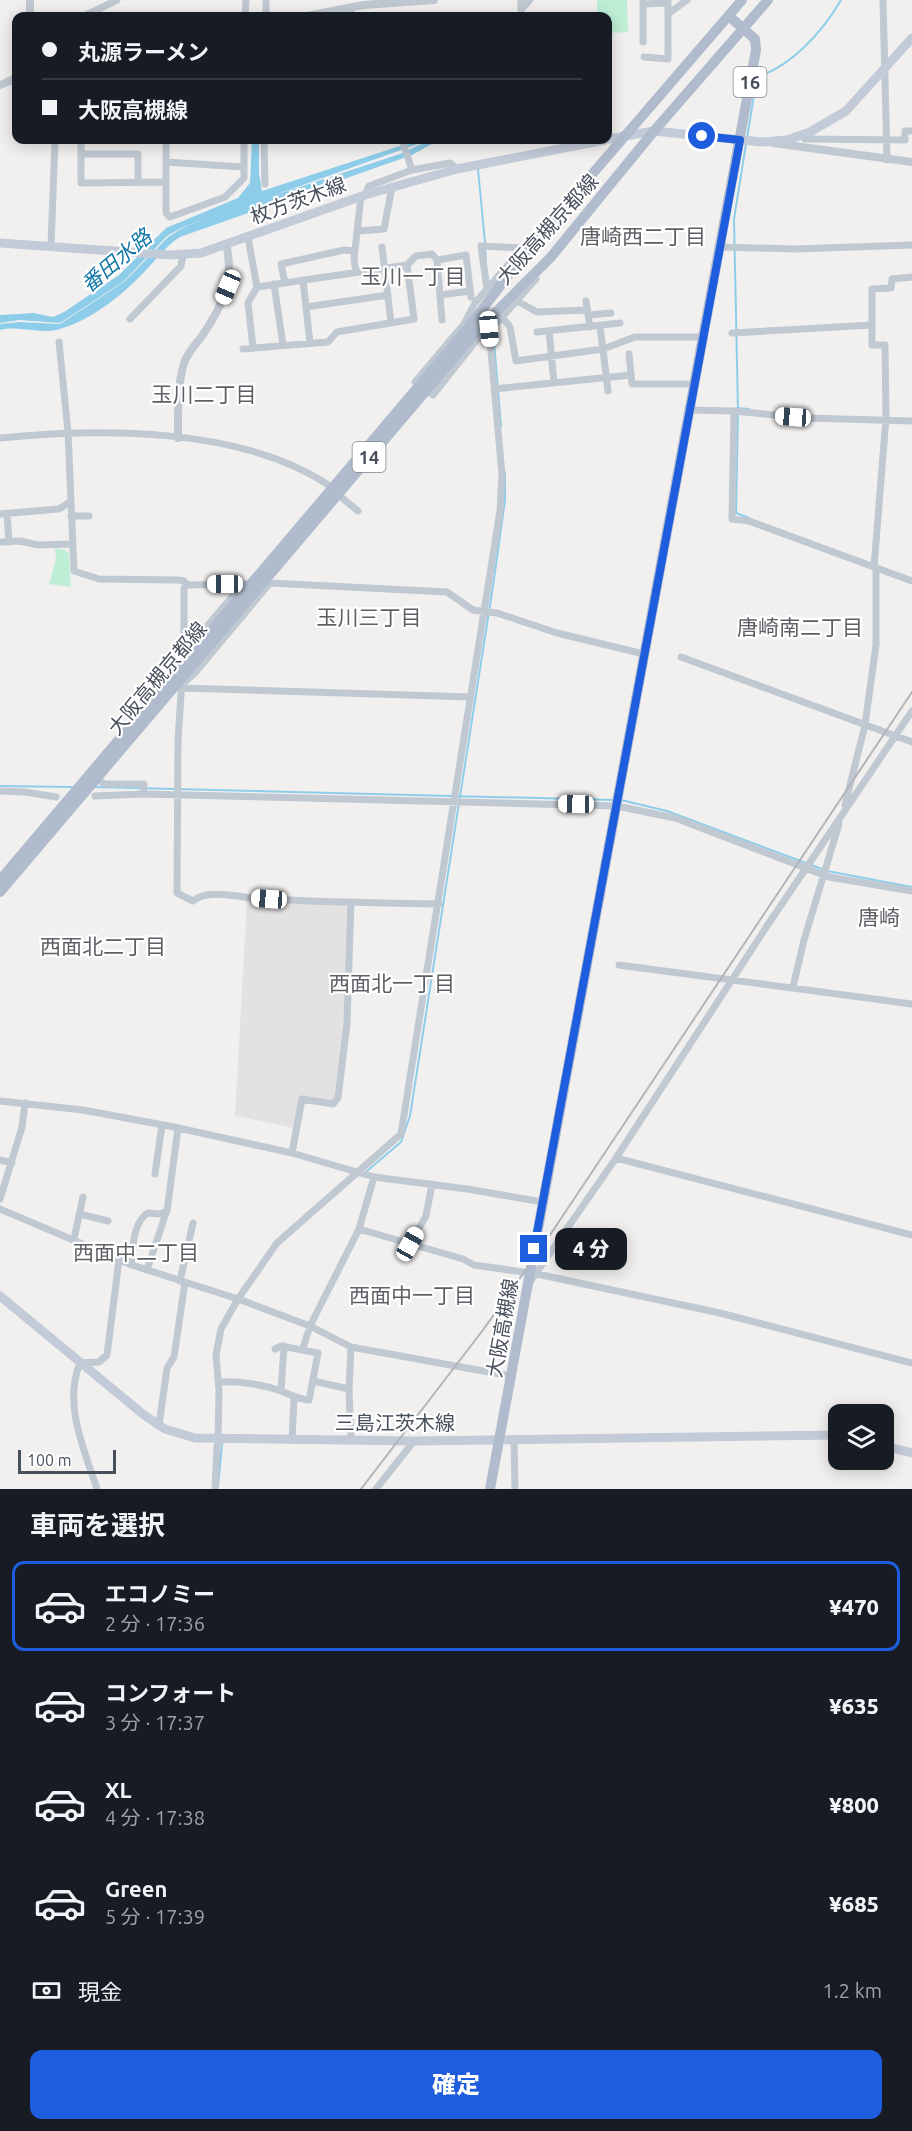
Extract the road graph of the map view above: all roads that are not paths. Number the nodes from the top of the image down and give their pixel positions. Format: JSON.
{"nodes":[{"id":1,"x":117,"y":0,"type":"edge"},
{"id":2,"x":434,"y":0,"type":"edge"},
{"id":3,"x":687,"y":0,"type":"edge"},
{"id":4,"x":742,"y":0,"type":"edge"},
{"id":5,"x":768,"y":0,"type":"edge"},
{"id":6,"x":883,"y":0,"type":"edge"},
{"id":7,"x":643,"y":2,"type":"edge"},
{"id":8,"x":668,"y":2,"type":"edge"},
{"id":9,"x":92,"y":12,"type":"edge"},
{"id":10,"x":350,"y":12,"type":"edge"},
{"id":11,"x":668,"y":14,"type":"junction"},
{"id":12,"x":729,"y":16,"type":"junction"},
{"id":13,"x":745,"y":28,"type":"junction"},
{"id":14,"x":912,"y":38,"type":"edge"},
{"id":15,"x":643,"y":42,"type":"dead end"},
{"id":16,"x":644,"y":57,"type":"dead end"},
{"id":17,"x":885,"y":68,"type":"junction"},
{"id":18,"x":654,"y":131,"type":"junction"},
{"id":19,"x":912,"y":131,"type":"edge"},
{"id":20,"x":624,"y":137,"type":"junction"},
{"id":21,"x":612,"y":138,"type":"edge"},
{"id":22,"x":887,"y":139,"type":"junction"},
{"id":23,"x":740,"y":140,"type":"junction"},
{"id":24,"x":804,"y":140,"type":"junction"},
{"id":25,"x":55,"y":144,"type":"edge"},
{"id":26,"x":81,"y":144,"type":"edge"},
{"id":27,"x":166,"y":144,"type":"edge"},
{"id":28,"x":244,"y":144,"type":"edge"},
{"id":29,"x":264,"y":144,"type":"edge"},
{"id":30,"x":403,"y":144,"type":"edge"},
{"id":31,"x":581,"y":144,"type":"edge"},
{"id":32,"x":81,"y":154,"type":"junction"},
{"id":33,"x":887,"y":160,"type":"junction"},
{"id":34,"x":166,"y":162,"type":"junction"},
{"id":35,"x":912,"y":162,"type":"edge"},
{"id":36,"x":243,"y":167,"type":"junction"},
{"id":37,"x":411,"y":167,"type":"junction"},
{"id":38,"x":457,"y":169,"type":"junction"},
{"id":39,"x":138,"y":182,"type":"junction"},
{"id":40,"x":166,"y":182,"type":"junction"},
{"id":41,"x":266,"y":184,"type":"dead end"},
{"id":42,"x":392,"y":187,"type":"junction"},
{"id":43,"x":363,"y":196,"type":"junction"},
{"id":44,"x":554,"y":219,"type":"junction"},
{"id":45,"x":358,"y":231,"type":"junction"},
{"id":46,"x":248,"y":237,"type":"junction"},
{"id":47,"x":0,"y":243,"type":"edge"},
{"id":48,"x":226,"y":244,"type":"junction"},
{"id":49,"x":912,"y":244,"type":"edge"},
{"id":50,"x":51,"y":246,"type":"junction"},
{"id":51,"x":382,"y":247,"type":"dead end"},
{"id":52,"x":720,"y":247,"type":"junction"},
{"id":53,"x":522,"y":248,"type":"junction"},
{"id":54,"x":354,"y":251,"type":"junction"},
{"id":55,"x":183,"y":255,"type":"junction"},
{"id":56,"x":437,"y":260,"type":"junction"},
{"id":57,"x":407,"y":265,"type":"junction"},
{"id":58,"x":385,"y":268,"type":"junction"},
{"id":59,"x":356,"y":272,"type":"junction"},
{"id":60,"x":540,"y":275,"type":"dead end"},
{"id":61,"x":912,"y":277,"type":"edge"},
{"id":62,"x":303,"y":280,"type":"junction"},
{"id":63,"x":285,"y":283,"type":"junction"},
{"id":64,"x":274,"y":284,"type":"junction"},
{"id":65,"x":257,"y":287,"type":"junction"},
{"id":66,"x":487,"y":289,"type":"junction"},
{"id":67,"x":388,"y":295,"type":"junction"},
{"id":68,"x":440,"y":295,"type":"junction"},
{"id":69,"x":517,"y":301,"type":"junction"},
{"id":70,"x":586,"y":301,"type":"dead end"},
{"id":71,"x":306,"y":307,"type":"junction"},
{"id":72,"x":588,"y":313,"type":"junction"},
{"id":73,"x":611,"y":313,"type":"dead end"},
{"id":74,"x":502,"y":317,"type":"junction"},
{"id":75,"x":130,"y":319,"type":"dead end"},
{"id":76,"x":442,"y":320,"type":"dead end"},
{"id":77,"x":391,"y":323,"type":"junction"},
{"id":78,"x":620,"y":324,"type":"dead end"},
{"id":79,"x":872,"y":325,"type":"junction"},
{"id":80,"x":600,"y":326,"type":"junction"},
{"id":81,"x":590,"y":327,"type":"junction"},
{"id":82,"x":489,"y":329,"type":"junction"},
{"id":83,"x":549,"y":331,"type":"junction"},
{"id":84,"x":537,"y":332,"type":"dead end"},
{"id":85,"x":732,"y":333,"type":"dead end"},
{"id":86,"x":703,"y":337,"type":"junction"},
{"id":87,"x":59,"y":342,"type":"dead end"},
{"id":88,"x":310,"y":343,"type":"junction"},
{"id":89,"x":283,"y":345,"type":"junction"},
{"id":90,"x":253,"y":348,"type":"junction"},
{"id":91,"x":243,"y":349,"type":"dead end"},
{"id":92,"x":603,"y":349,"type":"junction"},
{"id":93,"x":629,"y":354,"type":"dead end"},
{"id":94,"x":551,"y":355,"type":"junction"},
{"id":95,"x":631,"y":375,"type":"junction"},
{"id":96,"x":606,"y":377,"type":"junction"},
{"id":97,"x":554,"y":383,"type":"junction"},
{"id":98,"x":418,"y":384,"type":"dead end"},
{"id":99,"x":694,"y":384,"type":"junction"},
{"id":100,"x":494,"y":389,"type":"junction"},
{"id":101,"x":608,"y":391,"type":"dead end"},
{"id":102,"x":430,"y":393,"type":"dead end"},
{"id":103,"x":689,"y":410,"type":"junction"},
{"id":104,"x":734,"y":411,"type":"junction"},
{"id":105,"x":886,"y":420,"type":"junction"},
{"id":106,"x":912,"y":421,"type":"edge"},
{"id":107,"x":68,"y":432,"type":"junction"},
{"id":108,"x":0,"y":438,"type":"edge"},
{"id":109,"x":178,"y":438,"type":"junction"},
{"id":110,"x":327,"y":484,"type":"dead end"},
{"id":111,"x":341,"y":497,"type":"dead end"},
{"id":112,"x":70,"y":502,"type":"junction"},
{"id":113,"x":358,"y":511,"type":"dead end"},
{"id":114,"x":3,"y":514,"type":"edge"},
{"id":115,"x":71,"y":516,"type":"junction"},
{"id":116,"x":89,"y":516,"type":"dead end"},
{"id":117,"x":0,"y":542,"type":"edge"},
{"id":118,"x":9,"y":542,"type":"junction"},
{"id":119,"x":72,"y":544,"type":"junction"},
{"id":120,"x":875,"y":567,"type":"junction"},
{"id":121,"x":912,"y":581,"type":"edge"},
{"id":122,"x":187,"y":585,"type":"junction"},
{"id":123,"x":484,"y":612,"type":"junction"},
{"id":124,"x":644,"y":654,"type":"junction"},
{"id":125,"x":184,"y":657,"type":"junction"},
{"id":126,"x":681,"y":657,"type":"dead end"},
{"id":127,"x":182,"y":682,"type":"junction"},
{"id":128,"x":471,"y":697,"type":"junction"},
{"id":129,"x":912,"y":711,"type":"edge"},
{"id":130,"x":865,"y":725,"type":"junction"},
{"id":131,"x":895,"y":736,"type":"junction"},
{"id":132,"x":912,"y":742,"type":"edge"},
{"id":133,"x":96,"y":779,"type":"junction"},
{"id":134,"x":0,"y":791,"type":"edge"},
{"id":135,"x":143,"y":794,"type":"junction"},
{"id":136,"x":177,"y":794,"type":"junction"},
{"id":137,"x":95,"y":796,"type":"dead end"},
{"id":138,"x":56,"y":797,"type":"dead end"},
{"id":139,"x":455,"y":801,"type":"junction"},
{"id":140,"x":617,"y":806,"type":"junction"},
{"id":141,"x":842,"y":814,"type":"junction"},
{"id":142,"x":806,"y":868,"type":"junction"},
{"id":143,"x":823,"y":875,"type":"junction"},
{"id":144,"x":0,"y":880,"type":"edge"},
{"id":145,"x":912,"y":891,"type":"edge"},
{"id":146,"x":0,"y":892,"type":"edge"},
{"id":147,"x":351,"y":902,"type":"junction"},
{"id":148,"x":439,"y":904,"type":"junction"},
{"id":149,"x":619,"y":965,"type":"dead end"},
{"id":150,"x":732,"y":980,"type":"junction"},
{"id":151,"x":793,"y":987,"type":"junction"},
{"id":152,"x":912,"y":1004,"type":"edge"},
{"id":153,"x":0,"y":1101,"type":"edge"},
{"id":154,"x":25,"y":1103,"type":"junction"},
{"id":155,"x":162,"y":1125,"type":"junction"},
{"id":156,"x":178,"y":1128,"type":"junction"},
{"id":157,"x":292,"y":1153,"type":"junction"},
{"id":158,"x":616,"y":1158,"type":"junction"},
{"id":159,"x":0,"y":1160,"type":"edge"},
{"id":160,"x":12,"y":1163,"type":"junction"},
{"id":161,"x":357,"y":1173,"type":"junction"},
{"id":162,"x":155,"y":1174,"type":"dead end"},
{"id":163,"x":374,"y":1177,"type":"junction"},
{"id":164,"x":432,"y":1184,"type":"junction"},
{"id":165,"x":83,"y":1197,"type":"dead end"},
{"id":166,"x":0,"y":1198,"type":"edge"},
{"id":167,"x":543,"y":1202,"type":"junction"},
{"id":168,"x":0,"y":1209,"type":"edge"},
{"id":169,"x":166,"y":1213,"type":"junction"},
{"id":170,"x":79,"y":1214,"type":"junction"},
{"id":171,"x":108,"y":1221,"type":"dead end"},
{"id":172,"x":193,"y":1223,"type":"dead end"},
{"id":173,"x":359,"y":1229,"type":"junction"},
{"id":174,"x":912,"y":1235,"type":"edge"},
{"id":175,"x":74,"y":1239,"type":"junction"},
{"id":176,"x":410,"y":1244,"type":"junction"},
{"id":177,"x":119,"y":1260,"type":"junction"},
{"id":178,"x":132,"y":1265,"type":"junction"},
{"id":179,"x":147,"y":1270,"type":"junction"},
{"id":180,"x":533,"y":1273,"type":"junction"},
{"id":181,"x":182,"y":1281,"type":"junction"},
{"id":182,"x":0,"y":1296,"type":"edge"},
{"id":183,"x":238,"y":1299,"type":"junction"},
{"id":184,"x":310,"y":1326,"type":"junction"},
{"id":185,"x":284,"y":1346,"type":"junction"},
{"id":186,"x":351,"y":1347,"type":"junction"},
{"id":187,"x":303,"y":1348,"type":"junction"},
{"id":188,"x":275,"y":1349,"type":"dead end"},
{"id":189,"x":80,"y":1363,"type":"junction"},
{"id":190,"x":912,"y":1363,"type":"edge"},
{"id":191,"x":511,"y":1376,"type":"junction"},
{"id":192,"x":313,"y":1381,"type":"junction"},
{"id":193,"x":223,"y":1382,"type":"dead end"},
{"id":194,"x":349,"y":1389,"type":"junction"},
{"id":195,"x":281,"y":1391,"type":"junction"},
{"id":196,"x":294,"y":1398,"type":"junction"},
{"id":197,"x":159,"y":1425,"type":"junction"},
{"id":198,"x":828,"y":1435,"type":"edge"},
{"id":199,"x":220,"y":1440,"type":"junction"},
{"id":200,"x":292,"y":1440,"type":"junction"},
{"id":201,"x":500,"y":1440,"type":"junction"},
{"id":202,"x":514,"y":1440,"type":"junction"},
{"id":203,"x":351,"y":1441,"type":"junction"},
{"id":204,"x":414,"y":1441,"type":"junction"},
{"id":205,"x":894,"y":1449,"type":"edge"},
{"id":206,"x":912,"y":1454,"type":"edge"},
{"id":207,"x":97,"y":1489,"type":"edge"},
{"id":208,"x":215,"y":1489,"type":"edge"},
{"id":209,"x":376,"y":1489,"type":"edge"},
{"id":210,"x":490,"y":1489,"type":"edge"},
{"id":211,"x":515,"y":1489,"type":"edge"}],
"edges":[{"from":1,"to":9,"type":"street"},
{"from":2,"to":10,"type":"street"},
{"from":3,"to":11,"type":"street"},
{"from":4,"to":12,"type":"main road","name":"大阪高槻京都線","number":"14"},
{"from":5,"to":13,"type":"main road","name":"大阪高槻京都線","number":"14"},
{"from":6,"to":17,"type":"street"},
{"from":7,"to":8,"type":"street"},
{"from":7,"to":15,"type":"street"},
{"from":8,"to":11,"type":"street"},
{"from":11,"to":16,"type":"street"},
{"from":12,"to":13,"type":"main road"},
{"from":12,"to":20,"type":"main road","name":"大阪高槻京都線","number":"14"},
{"from":13,"to":18,"type":"main road","name":"大阪高槻京都線","number":"14"},
{"from":13,"to":23,"type":"main road","name":"大阪高槻線","number":"16"},
{"from":14,"to":17,"type":"main road","name":"枚方茨木線"},
{"from":17,"to":22,"type":"street"},
{"from":17,"to":24,"type":"main road","name":"枚方茨木線"},
{"from":18,"to":20,"type":"main road","name":"枚方茨木線"},
{"from":18,"to":23,"type":"main road","name":"枚方茨木線"},
{"from":18,"to":127,"type":"main road","name":"大阪高槻京都線","number":"14"},
{"from":19,"to":22,"type":"street"},
{"from":20,"to":21,"type":"main road","name":"枚方茨木線"},
{"from":20,"to":44,"type":"main road","name":"大阪高槻京都線","number":"14"},
{"from":22,"to":24,"type":"street"},
{"from":22,"to":33,"type":"street"},
{"from":23,"to":24,"type":"main road","name":"枚方茨木線"},
{"from":23,"to":52,"type":"main road","name":"大阪高槻線","number":"16"},
{"from":24,"to":33,"type":"street"},
{"from":25,"to":50,"type":"street"},
{"from":26,"to":32,"type":"street"},
{"from":27,"to":34,"type":"street"},
{"from":28,"to":36,"type":"street"},
{"from":29,"to":41,"type":"street"},
{"from":30,"to":37,"type":"street"},
{"from":31,"to":38,"type":"main road","name":"枚方茨木線"},
{"from":32,"to":39,"type":"street"},
{"from":32,"to":39,"type":"street"},
{"from":33,"to":35,"type":"street"},
{"from":34,"to":36,"type":"street"},
{"from":34,"to":40,"type":"street"},
{"from":36,"to":40,"type":"street"},
{"from":37,"to":38,"type":"street"},
{"from":37,"to":43,"type":"street"},
{"from":38,"to":42,"type":"main road","name":"枚方茨木線"},
{"from":39,"to":40,"type":"street"},
{"from":42,"to":43,"type":"main road","name":"枚方茨木線"},
{"from":42,"to":45,"type":"street"},
{"from":43,"to":45,"type":"street"},
{"from":43,"to":46,"type":"main road","name":"枚方茨木線"},
{"from":44,"to":53,"type":"street"},
{"from":44,"to":125,"type":"main road","name":"大阪高槻京都線","number":"14"},
{"from":45,"to":54,"type":"street"},
{"from":46,"to":48,"type":"main road","name":"枚方茨木線"},
{"from":46,"to":65,"type":"street"},
{"from":47,"to":50,"type":"main road","name":"枚方茨木線"},
{"from":48,"to":55,"type":"main road","name":"枚方茨木線"},
{"from":48,"to":109,"type":"street"},
{"from":49,"to":52,"type":"street"},
{"from":50,"to":55,"type":"main road","name":"枚方茨木線"},
{"from":51,"to":58,"type":"street"},
{"from":52,"to":86,"type":"main road","name":"大阪高槻線","number":"16"},
{"from":53,"to":66,"type":"street"},
{"from":53,"to":66,"type":"street"},
{"from":54,"to":59,"type":"street"},
{"from":54,"to":63,"type":"street"},
{"from":55,"to":75,"type":"street"},
{"from":56,"to":57,"type":"street"},
{"from":56,"to":68,"type":"street"},
{"from":56,"to":68,"type":"street"},
{"from":57,"to":58,"type":"street"},
{"from":57,"to":77,"type":"street"},
{"from":58,"to":59,"type":"street"},
{"from":58,"to":67,"type":"street"},
{"from":59,"to":62,"type":"street"},
{"from":60,"to":69,"type":"street"},
{"from":61,"to":79,"type":"street"},
{"from":62,"to":63,"type":"street"},
{"from":62,"to":71,"type":"street"},
{"from":63,"to":64,"type":"street"},
{"from":64,"to":65,"type":"street"},
{"from":64,"to":89,"type":"street"},
{"from":65,"to":90,"type":"street"},
{"from":66,"to":98,"type":"street"},
{"from":67,"to":71,"type":"street"},
{"from":67,"to":77,"type":"street"},
{"from":68,"to":76,"type":"street"},
{"from":69,"to":72,"type":"street"},
{"from":69,"to":74,"type":"street"},
{"from":70,"to":72,"type":"street"},
{"from":71,"to":88,"type":"street"},
{"from":72,"to":73,"type":"street"},
{"from":72,"to":81,"type":"street"},
{"from":74,"to":82,"type":"street"},
{"from":74,"to":94,"type":"street"},
{"from":77,"to":88,"type":"street"},
{"from":78,"to":80,"type":"street"},
{"from":79,"to":85,"type":"street"},
{"from":79,"to":105,"type":"street"},
{"from":80,"to":81,"type":"street"},
{"from":80,"to":92,"type":"street"},
{"from":81,"to":83,"type":"street"},
{"from":82,"to":100,"type":"street"},
{"from":82,"to":102,"type":"street"},
{"from":83,"to":84,"type":"street"},
{"from":83,"to":94,"type":"street"},
{"from":86,"to":92,"type":"street"},
{"from":86,"to":99,"type":"main road","name":"大阪高槻線","number":"16"},
{"from":87,"to":107,"type":"street"},
{"from":88,"to":89,"type":"street"},
{"from":89,"to":90,"type":"street"},
{"from":90,"to":91,"type":"street"},
{"from":92,"to":94,"type":"street"},
{"from":92,"to":96,"type":"street"},
{"from":93,"to":95,"type":"street"},
{"from":94,"to":97,"type":"street"},
{"from":95,"to":96,"type":"street"},
{"from":95,"to":99,"type":"street"},
{"from":96,"to":97,"type":"street"},
{"from":96,"to":101,"type":"street"},
{"from":97,"to":100,"type":"street"},
{"from":99,"to":103,"type":"main road","name":"大阪高槻線","number":"16"},
{"from":100,"to":123,"type":"street"},
{"from":103,"to":104,"type":"street"},
{"from":103,"to":124,"type":"main road","name":"大阪高槻線","number":"16"},
{"from":104,"to":105,"type":"street"},
{"from":104,"to":120,"type":"street"},
{"from":105,"to":106,"type":"street"},
{"from":105,"to":120,"type":"street"},
{"from":107,"to":108,"type":"street"},
{"from":107,"to":109,"type":"street"},
{"from":107,"to":112,"type":"street"},
{"from":109,"to":110,"type":"street"},
{"from":111,"to":113,"type":"street"},
{"from":112,"to":114,"type":"street"},
{"from":112,"to":115,"type":"street"},
{"from":114,"to":118,"type":"street"},
{"from":115,"to":116,"type":"street"},
{"from":115,"to":119,"type":"street"},
{"from":117,"to":118,"type":"street"},
{"from":118,"to":119,"type":"street"},
{"from":119,"to":122,"type":"street"},
{"from":120,"to":121,"type":"street"},
{"from":120,"to":130,"type":"street"},
{"from":122,"to":125,"type":"street"},
{"from":122,"to":125,"type":"street"},
{"from":123,"to":124,"type":"street"},
{"from":123,"to":127,"type":"street"},
{"from":123,"to":128,"type":"street"},
{"from":124,"to":140,"type":"main road","name":"大阪高槻線","number":"16"},
{"from":125,"to":127,"type":"street"},
{"from":125,"to":144,"type":"main road","name":"大阪高槻京都線","number":"14"},
{"from":126,"to":130,"type":"street"},
{"from":127,"to":128,"type":"street"},
{"from":127,"to":133,"type":"main road","name":"大阪高槻京都線","number":"14"},
{"from":127,"to":136,"type":"street"},
{"from":128,"to":139,"type":"street"},
{"from":129,"to":131,"type":"street"},
{"from":130,"to":131,"type":"street"},
{"from":130,"to":141,"type":"street"},
{"from":131,"to":132,"type":"street"},
{"from":131,"to":141,"type":"street"},
{"from":133,"to":135,"type":"street"},
{"from":133,"to":146,"type":"main road","name":"大阪高槻京都線","number":"14"},
{"from":134,"to":138,"type":"street"},
{"from":135,"to":136,"type":"street"},
{"from":135,"to":137,"type":"street"},
{"from":136,"to":139,"type":"street"},
{"from":136,"to":147,"type":"street"},
{"from":139,"to":140,"type":"street"},
{"from":139,"to":148,"type":"street"},
{"from":140,"to":142,"type":"street"},
{"from":140,"to":167,"type":"main road","name":"大阪高槻線","number":"16"},
{"from":141,"to":142,"type":"street"},
{"from":141,"to":143,"type":"street"},
{"from":142,"to":143,"type":"street"},
{"from":142,"to":150,"type":"street"},
{"from":143,"to":145,"type":"street"},
{"from":143,"to":151,"type":"street"},
{"from":147,"to":148,"type":"street"},
{"from":147,"to":157,"type":"street"},
{"from":148,"to":161,"type":"street"},
{"from":149,"to":150,"type":"street"},
{"from":150,"to":151,"type":"street"},
{"from":150,"to":158,"type":"street"},
{"from":151,"to":152,"type":"street"},
{"from":153,"to":154,"type":"street"},
{"from":154,"to":155,"type":"street"},
{"from":154,"to":160,"type":"street"},
{"from":155,"to":156,"type":"street"},
{"from":155,"to":162,"type":"street"},
{"from":156,"to":157,"type":"street"},
{"from":156,"to":169,"type":"street"},
{"from":157,"to":161,"type":"street"},
{"from":158,"to":174,"type":"street"},
{"from":158,"to":180,"type":"street"},
{"from":159,"to":160,"type":"street"},
{"from":160,"to":166,"type":"street"},
{"from":161,"to":163,"type":"street"},
{"from":161,"to":183,"type":"street"},
{"from":163,"to":164,"type":"street"},
{"from":163,"to":173,"type":"street"},
{"from":164,"to":167,"type":"street"},
{"from":164,"to":176,"type":"street"},
{"from":165,"to":170,"type":"street"},
{"from":167,"to":180,"type":"main road","name":"大阪高槻線","number":"16"},
{"from":168,"to":175,"type":"street"},
{"from":169,"to":178,"type":"street"},
{"from":169,"to":179,"type":"street"},
{"from":170,"to":171,"type":"street"},
{"from":170,"to":175,"type":"street"},
{"from":172,"to":181,"type":"street"},
{"from":173,"to":176,"type":"street"},
{"from":173,"to":184,"type":"street"},
{"from":175,"to":177,"type":"street"},
{"from":176,"to":180,"type":"street"},
{"from":177,"to":178,"type":"street"},
{"from":177,"to":189,"type":"street"},
{"from":178,"to":179,"type":"street"},
{"from":179,"to":181,"type":"street"},
{"from":180,"to":190,"type":"street"},
{"from":180,"to":191,"type":"main road","name":"大阪高槻線","number":"16"},
{"from":181,"to":183,"type":"street"},
{"from":181,"to":197,"type":"street"},
{"from":182,"to":189,"type":"main road","name":"三島江茨木線"},
{"from":183,"to":184,"type":"street"},
{"from":183,"to":199,"type":"street"},
{"from":184,"to":186,"type":"street"},
{"from":184,"to":187,"type":"street"},
{"from":185,"to":187,"type":"street"},
{"from":185,"to":188,"type":"street"},
{"from":185,"to":195,"type":"street"},
{"from":186,"to":191,"type":"street"},
{"from":186,"to":194,"type":"street"},
{"from":187,"to":192,"type":"street"},
{"from":189,"to":197,"type":"main road","name":"三島江茨木線"},
{"from":189,"to":207,"type":"street"},
{"from":191,"to":201,"type":"main road","name":"大阪高槻線","number":"16"},
{"from":192,"to":194,"type":"street"},
{"from":192,"to":196,"type":"street"},
{"from":193,"to":195,"type":"street"},
{"from":194,"to":203,"type":"street"},
{"from":195,"to":196,"type":"street"},
{"from":196,"to":200,"type":"street"},
{"from":197,"to":199,"type":"main road","name":"三島江茨木線"},
{"from":198,"to":202,"type":"main road","name":"三島江茨木線"},
{"from":199,"to":200,"type":"main road","name":"三島江茨木線"},
{"from":199,"to":208,"type":"street"},
{"from":200,"to":203,"type":"main road","name":"三島江茨木線"},
{"from":201,"to":202,"type":"main road","name":"三島江茨木線"},
{"from":201,"to":204,"type":"main road","name":"三島江茨木線"},
{"from":201,"to":210,"type":"main road","name":"大阪高槻線","number":"16"},
{"from":202,"to":211,"type":"street"},
{"from":203,"to":204,"type":"main road","name":"三島江茨木線"},
{"from":204,"to":209,"type":"street"},
{"from":205,"to":206,"type":"main road"}]}
